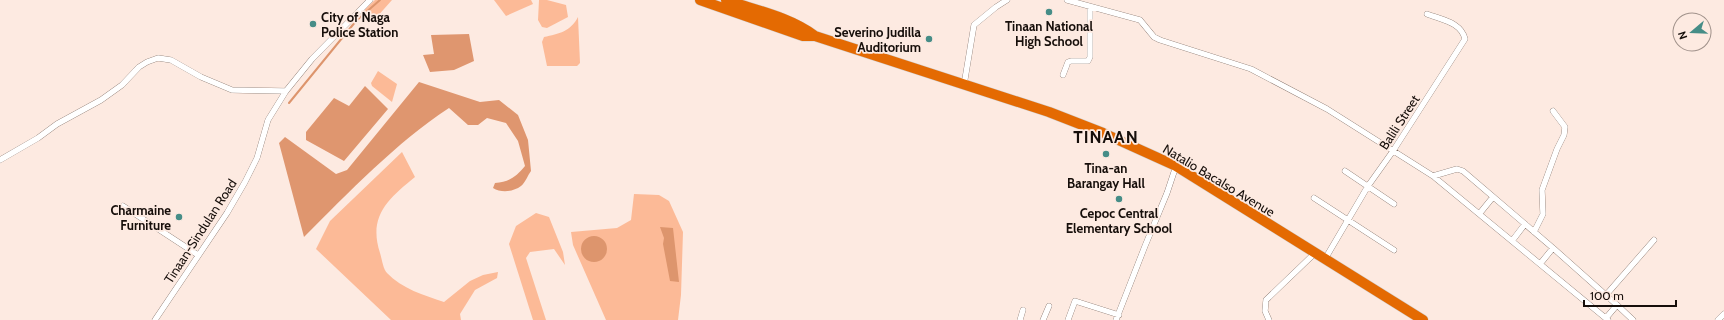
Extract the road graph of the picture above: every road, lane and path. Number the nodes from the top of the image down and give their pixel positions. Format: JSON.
{"nodes":[{"id":1,"x":370,"y":0,"type":"edge"},
{"id":2,"x":700,"y":0,"type":"edge"},
{"id":3,"x":726,"y":0,"type":"edge"},
{"id":4,"x":1007,"y":0,"type":"edge"},
{"id":5,"x":1067,"y":0,"type":"edge"},
{"id":6,"x":1090,"y":7,"type":"junction"},
{"id":7,"x":1427,"y":14,"type":"dead end"},
{"id":8,"x":815,"y":36,"type":"junction"},
{"id":9,"x":1063,"y":75,"type":"dead end"},
{"id":10,"x":964,"y":85,"type":"junction"},
{"id":11,"x":286,"y":91,"type":"junction"},
{"id":12,"x":1553,"y":111,"type":"dead end"},
{"id":13,"x":1393,"y":151,"type":"junction"},
{"id":14,"x":0,"y":160,"type":"edge"},
{"id":15,"x":1176,"y":166,"type":"junction"},
{"id":16,"x":1345,"y":171,"type":"dead end"},
{"id":17,"x":1433,"y":176,"type":"junction"},
{"id":18,"x":1368,"y":186,"type":"junction"},
{"id":19,"x":1493,"y":197,"type":"junction"},
{"id":20,"x":1314,"y":198,"type":"dead end"},
{"id":21,"x":1394,"y":204,"type":"dead end"},
{"id":22,"x":123,"y":206,"type":"dead end"},
{"id":23,"x":1480,"y":213,"type":"junction"},
{"id":24,"x":1348,"y":220,"type":"junction"},
{"id":25,"x":1525,"y":224,"type":"junction"},
{"id":26,"x":1534,"y":232,"type":"junction"},
{"id":27,"x":1654,"y":240,"type":"dead end"},
{"id":28,"x":1512,"y":241,"type":"junction"},
{"id":29,"x":1554,"y":248,"type":"junction"},
{"id":30,"x":1394,"y":250,"type":"dead end"},
{"id":31,"x":1314,"y":253,"type":"junction"},
{"id":32,"x":198,"y":255,"type":"junction"},
{"id":33,"x":1325,"y":259,"type":"junction"},
{"id":34,"x":1540,"y":264,"type":"junction"},
{"id":35,"x":1606,"y":295,"type":"junction"},
{"id":36,"x":1617,"y":305,"type":"junction"},
{"id":37,"x":1049,"y":306,"type":"dead end"},
{"id":38,"x":1023,"y":310,"type":"dead end"},
{"id":39,"x":1724,"y":314,"type":"edge"},
{"id":40,"x":1118,"y":317,"type":"edge"},
{"id":41,"x":1607,"y":319,"type":"edge"},
{"id":42,"x":155,"y":320,"type":"edge"},
{"id":43,"x":1020,"y":320,"type":"edge"},
{"id":44,"x":1043,"y":320,"type":"edge"},
{"id":45,"x":1068,"y":320,"type":"edge"},
{"id":46,"x":1269,"y":320,"type":"edge"},
{"id":47,"x":1423,"y":320,"type":"edge"},
{"id":48,"x":1633,"y":320,"type":"edge"},
{"id":49,"x":1718,"y":320,"type":"edge"}],
"edges":[{"from":1,"to":11,"type":"street","name":"Tinaan-Sindulan Road"},
{"from":2,"to":8,"type":"highway"},
{"from":3,"to":8,"type":"highway"},
{"from":4,"to":10,"type":"street"},
{"from":5,"to":6,"type":"street"},
{"from":6,"to":9,"type":"street"},
{"from":6,"to":13,"type":"street"},
{"from":7,"to":13,"type":"street","name":"Balili Street"},
{"from":8,"to":10,"type":"highway","name":"Natalio Bacalso Avenue"},
{"from":10,"to":15,"type":"highway","name":"Natalio Bacalso Avenue"},
{"from":11,"to":14,"type":"street"},
{"from":11,"to":32,"type":"street","name":"Tinaan-Sindulan Road"},
{"from":12,"to":26,"type":"street"},
{"from":13,"to":17,"type":"street"},
{"from":13,"to":18,"type":"street","name":"Balili Street"},
{"from":15,"to":31,"type":"highway","name":"Natalio Bacalso Avenue"},
{"from":15,"to":40,"type":"street"},
{"from":16,"to":18,"type":"street"},
{"from":17,"to":19,"type":"street"},
{"from":17,"to":23,"type":"street"},
{"from":18,"to":21,"type":"street"},
{"from":18,"to":24,"type":"street","name":"Balili Street"},
{"from":19,"to":23,"type":"street"},
{"from":19,"to":25,"type":"street"},
{"from":20,"to":24,"type":"street"},
{"from":22,"to":32,"type":"street"},
{"from":23,"to":28,"type":"street"},
{"from":24,"to":30,"type":"street"},
{"from":24,"to":33,"type":"street","name":"Balili Street"},
{"from":25,"to":26,"type":"street"},
{"from":25,"to":28,"type":"street"},
{"from":26,"to":29,"type":"street"},
{"from":27,"to":35,"type":"street"},
{"from":28,"to":34,"type":"street"},
{"from":29,"to":34,"type":"street"},
{"from":29,"to":35,"type":"street"},
{"from":31,"to":33,"type":"highway","name":"Natalio Bacalso Avenue"},
{"from":31,"to":46,"type":"street"},
{"from":32,"to":42,"type":"street","name":"Tinaan-Sindulan Road"},
{"from":33,"to":47,"type":"highway","name":"Natalio Bacalso Avenue"},
{"from":34,"to":41,"type":"street"},
{"from":35,"to":36,"type":"street"},
{"from":36,"to":41,"type":"street"},
{"from":36,"to":48,"type":"street"},
{"from":37,"to":44,"type":"street"},
{"from":38,"to":43,"type":"street"},
{"from":39,"to":49,"type":"street"},
{"from":40,"to":45,"type":"street"}]}
